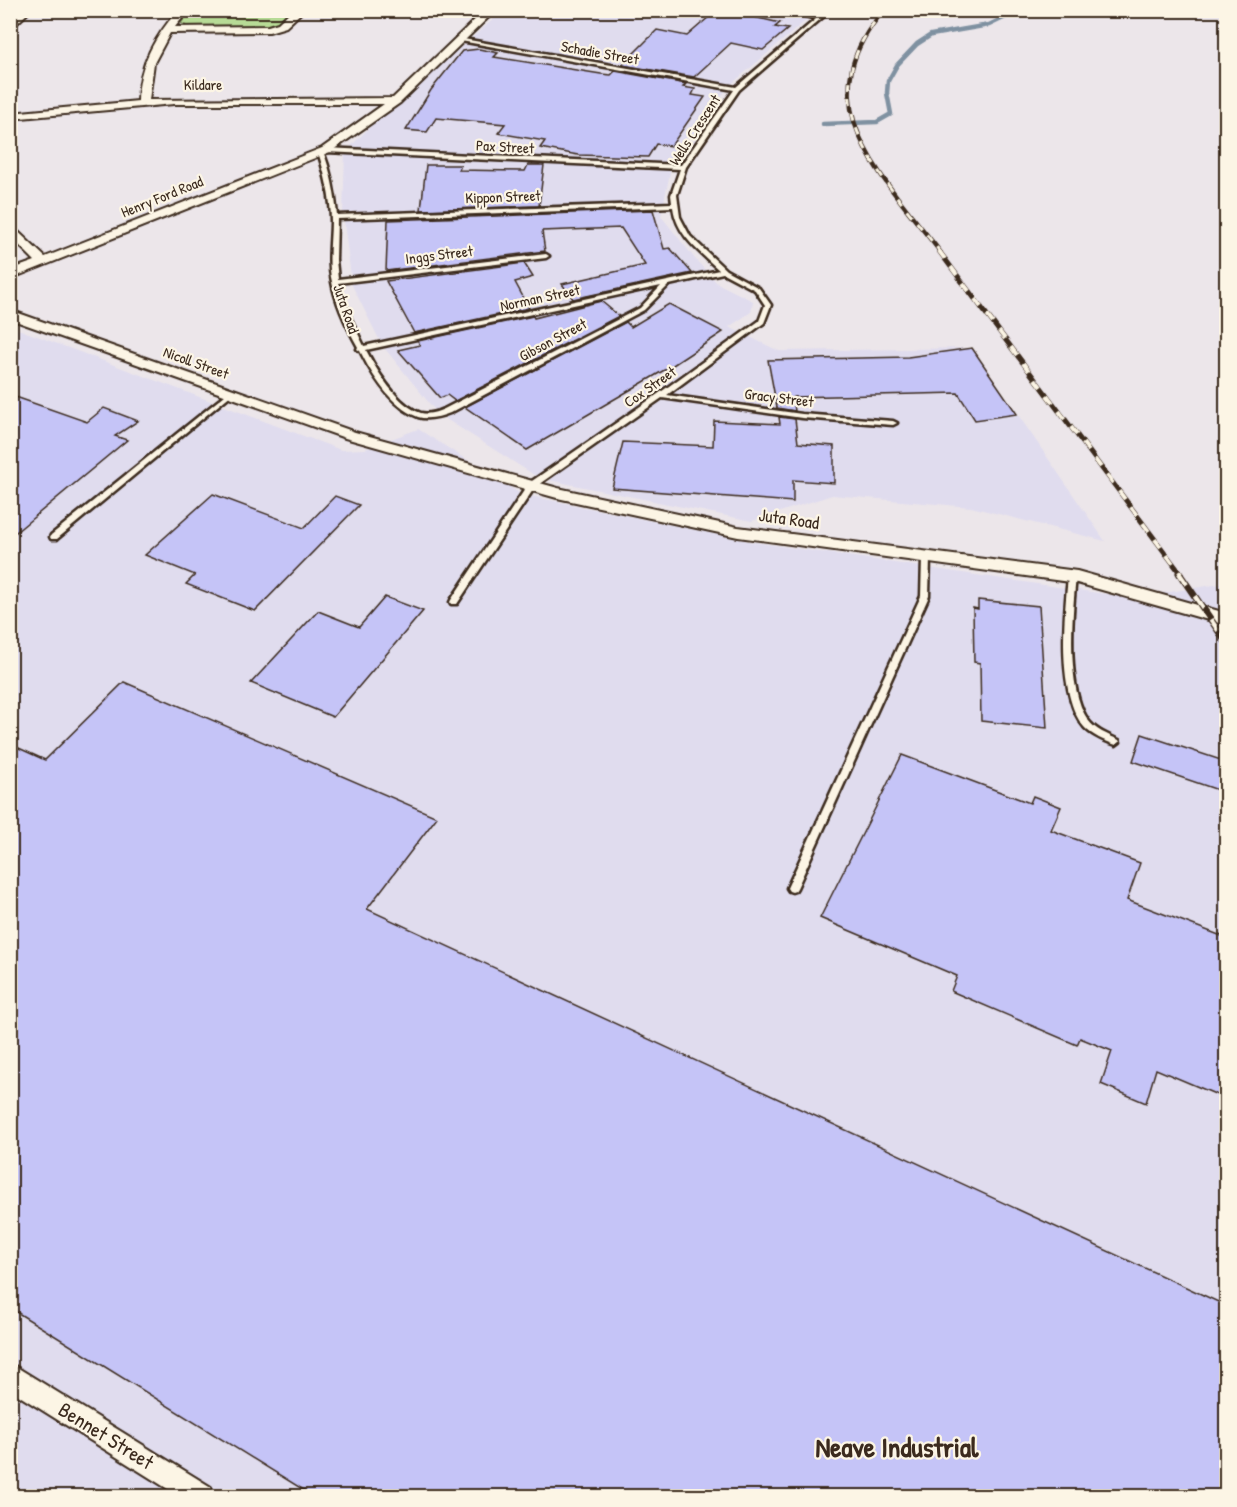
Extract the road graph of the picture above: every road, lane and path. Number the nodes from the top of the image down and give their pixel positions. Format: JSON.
{"nodes":[{"id":1,"x":26,"y":10,"type":"edge"},
{"id":2,"x":184,"y":10,"type":"edge"},
{"id":3,"x":299,"y":10,"type":"edge"},
{"id":4,"x":491,"y":10,"type":"edge"},
{"id":5,"x":786,"y":10,"type":"edge"},
{"id":6,"x":829,"y":10,"type":"edge"},
{"id":7,"x":820,"y":18,"type":"junction"},
{"id":8,"x":10,"y":27,"type":"edge"},
{"id":9,"x":165,"y":30,"type":"junction"},
{"id":10,"x":458,"y":40,"type":"junction"},
{"id":11,"x":737,"y":89,"type":"junction"},
{"id":12,"x":396,"y":101,"type":"junction"},
{"id":13,"x":143,"y":102,"type":"junction"},
{"id":14,"x":10,"y":116,"type":"edge"},
{"id":15,"x":324,"y":151,"type":"junction"},
{"id":16,"x":683,"y":167,"type":"junction"},
{"id":17,"x":674,"y":205,"type":"junction"},
{"id":18,"x":334,"y":217,"type":"junction"},
{"id":19,"x":10,"y":228,"type":"edge"},
{"id":20,"x":546,"y":256,"type":"dead end"},
{"id":21,"x":43,"y":262,"type":"junction"},
{"id":22,"x":724,"y":271,"type":"junction"},
{"id":23,"x":10,"y":275,"type":"edge"},
{"id":24,"x":335,"y":281,"type":"junction"},
{"id":25,"x":666,"y":285,"type":"junction"},
{"id":26,"x":10,"y":314,"type":"edge"},
{"id":27,"x":360,"y":349,"type":"junction"},
{"id":28,"x":230,"y":393,"type":"junction"},
{"id":29,"x":661,"y":396,"type":"junction"},
{"id":30,"x":447,"y":411,"type":"joint"},
{"id":31,"x":893,"y":423,"type":"dead end"},
{"id":32,"x":371,"y":441,"type":"joint"},
{"id":33,"x":532,"y":484,"type":"junction"},
{"id":34,"x":54,"y":537,"type":"dead end"},
{"id":35,"x":926,"y":558,"type":"junction"},
{"id":36,"x":1072,"y":577,"type":"junction"},
{"id":37,"x":454,"y":602,"type":"dead end"},
{"id":38,"x":1227,"y":619,"type":"edge"},
{"id":39,"x":1116,"y":742,"type":"dead end"},
{"id":40,"x":792,"y":888,"type":"dead end"},
{"id":41,"x":10,"y":1375,"type":"edge"},
{"id":42,"x":202,"y":1497,"type":"edge"}],
"edges":[{"from":1,"to":8,"type":"street"},
{"from":2,"to":9,"type":"street"},
{"from":3,"to":9,"type":"street"},
{"from":4,"to":10,"type":"street"},
{"from":5,"to":7,"type":"lane"},
{"from":6,"to":7,"type":"lane","name":"Wells Crescent"},
{"from":7,"to":11,"type":"lane","name":"Wells Crescent"},
{"from":9,"to":13,"type":"street"},
{"from":10,"to":11,"type":"lane","name":"Schadie Street"},
{"from":10,"to":12,"type":"street"},
{"from":11,"to":16,"type":"lane","name":"Wells Crescent"},
{"from":12,"to":13,"type":"street","name":"Kildare"},
{"from":12,"to":15,"type":"street"},
{"from":13,"to":14,"type":"street","name":"Kildare"},
{"from":15,"to":16,"type":"lane","name":"Pax Street"},
{"from":15,"to":18,"type":"lane","name":"Juta Road"},
{"from":15,"to":21,"type":"street","name":"Henry Ford Road"},
{"from":16,"to":17,"type":"lane","name":"Wells Crescent"},
{"from":17,"to":18,"type":"lane","name":"Kippon Street"},
{"from":17,"to":22,"type":"lane"},
{"from":18,"to":24,"type":"lane","name":"Juta Road"},
{"from":19,"to":21,"type":"street"},
{"from":20,"to":24,"type":"lane","name":"Inggs Street"},
{"from":21,"to":23,"type":"street","name":"Henry Ford Road"},
{"from":22,"to":25,"type":"lane","name":"Norman Street"},
{"from":22,"to":29,"type":"lane","name":"Cox Street"},
{"from":24,"to":27,"type":"lane","name":"Juta Road"},
{"from":25,"to":27,"type":"lane","name":"Norman Street"},
{"from":25,"to":30,"type":"lane","name":"Gibson Street"},
{"from":26,"to":28,"type":"street","name":"Nicoll Street"},
{"from":27,"to":30,"type":"lane","name":"Juta Road"},
{"from":28,"to":32,"type":"street","name":"Nicoll Street"},
{"from":28,"to":34,"type":"lane"},
{"from":29,"to":31,"type":"lane","name":"Gracy Street"},
{"from":29,"to":33,"type":"lane","name":"Cox Street"},
{"from":32,"to":33,"type":"street","name":"Juta Road"},
{"from":33,"to":35,"type":"street","name":"Juta Road"},
{"from":33,"to":37,"type":"lane"},
{"from":35,"to":36,"type":"street","name":"Juta Road"},
{"from":35,"to":40,"type":"lane"},
{"from":36,"to":38,"type":"street","name":"Juta Road"},
{"from":36,"to":39,"type":"lane"},
{"from":41,"to":42,"type":"street","name":"Bennet Street"}]}
